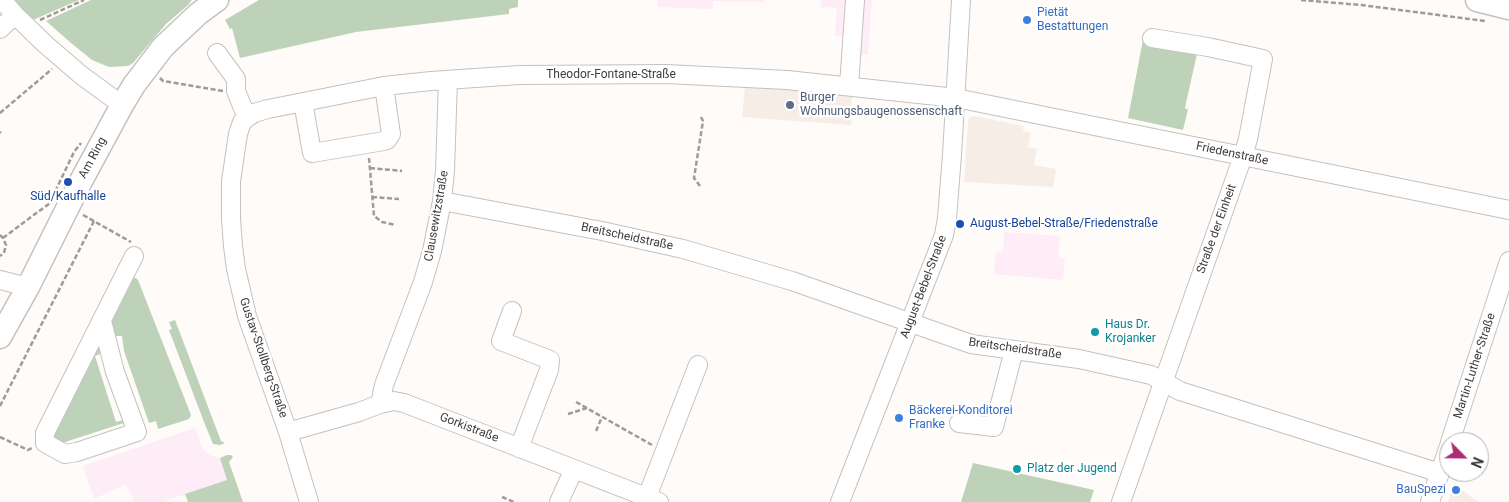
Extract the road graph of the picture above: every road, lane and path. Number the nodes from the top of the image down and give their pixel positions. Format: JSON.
{"nodes":[{"id":1,"x":2,"y":0,"type":"edge"},
{"id":2,"x":84,"y":0,"type":"edge"},
{"id":3,"x":216,"y":0,"type":"edge"},
{"id":4,"x":854,"y":0,"type":"edge"},
{"id":5,"x":961,"y":0,"type":"edge"},
{"id":6,"x":1301,"y":0,"type":"edge"},
{"id":7,"x":1478,"y":0,"type":"edge"},
{"id":8,"x":1509,"y":8,"type":"edge"},
{"id":9,"x":20,"y":21,"type":"junction"},
{"id":10,"x":1490,"y":22,"type":"dead end"},
{"id":11,"x":0,"y":29,"type":"edge"},
{"id":12,"x":1152,"y":38,"type":"dead end"},
{"id":13,"x":217,"y":54,"type":"dead end"},
{"id":14,"x":62,"y":59,"type":"junction"},
{"id":15,"x":147,"y":67,"type":"junction"},
{"id":16,"x":448,"y":80,"type":"junction"},
{"id":17,"x":384,"y":86,"type":"junction"},
{"id":18,"x":849,"y":86,"type":"junction"},
{"id":19,"x":227,"y":94,"type":"dead end"},
{"id":20,"x":956,"y":98,"type":"junction"},
{"id":21,"x":303,"y":102,"type":"junction"},
{"id":22,"x":122,"y":105,"type":"junction"},
{"id":23,"x":0,"y":113,"type":"edge"},
{"id":24,"x":701,"y":117,"type":"dead end"},
{"id":25,"x":247,"y":118,"type":"junction"},
{"id":26,"x":86,"y":138,"type":"dead end"},
{"id":27,"x":368,"y":144,"type":"junction"},
{"id":28,"x":1242,"y":156,"type":"junction"},
{"id":29,"x":370,"y":168,"type":"junction"},
{"id":30,"x":402,"y":171,"type":"dead end"},
{"id":31,"x":700,"y":186,"type":"dead end"},
{"id":32,"x":372,"y":197,"type":"junction"},
{"id":33,"x":400,"y":199,"type":"dead end"},
{"id":34,"x":442,"y":201,"type":"junction"},
{"id":35,"x":68,"y":207,"type":"junction"},
{"id":36,"x":1509,"y":210,"type":"edge"},
{"id":37,"x":94,"y":221,"type":"junction"},
{"id":38,"x":396,"y":225,"type":"dead end"},
{"id":39,"x":0,"y":235,"type":"edge"},
{"id":40,"x":3,"y":238,"type":"junction"},
{"id":41,"x":134,"y":250,"type":"joint"},
{"id":42,"x":0,"y":256,"type":"edge"},
{"id":43,"x":1509,"y":261,"type":"edge"},
{"id":44,"x":0,"y":280,"type":"edge"},
{"id":45,"x":28,"y":287,"type":"junction"},
{"id":46,"x":512,"y":311,"type":"dead end"},
{"id":47,"x":102,"y":321,"type":"junction"},
{"id":48,"x":911,"y":322,"type":"junction"},
{"id":49,"x":0,"y":338,"type":"edge"},
{"id":50,"x":1014,"y":350,"type":"junction"},
{"id":51,"x":698,"y":365,"type":"dead end"},
{"id":52,"x":1163,"y":382,"type":"junction"},
{"id":53,"x":576,"y":402,"type":"dead end"},
{"id":54,"x":380,"y":404,"type":"junction"},
{"id":55,"x":0,"y":406,"type":"edge"},
{"id":56,"x":587,"y":408,"type":"junction"},
{"id":57,"x":568,"y":414,"type":"dead end"},
{"id":58,"x":602,"y":417,"type":"junction"},
{"id":59,"x":959,"y":423,"type":"dead end"},
{"id":60,"x":596,"y":431,"type":"dead end"},
{"id":61,"x":288,"y":432,"type":"junction"},
{"id":62,"x":1453,"y":432,"type":"edge"},
{"id":63,"x":0,"y":437,"type":"edge"},
{"id":64,"x":45,"y":443,"type":"junction"},
{"id":65,"x":519,"y":448,"type":"junction"},
{"id":66,"x":664,"y":452,"type":"junction"},
{"id":67,"x":574,"y":469,"type":"junction"},
{"id":68,"x":1439,"y":473,"type":"edge"},
{"id":69,"x":1439,"y":476,"type":"edge"},
{"id":70,"x":502,"y":497,"type":"dead end"},
{"id":71,"x":653,"y":500,"type":"edge"},
{"id":72,"x":309,"y":502,"type":"edge"},
{"id":73,"x":514,"y":502,"type":"edge"},
{"id":74,"x":559,"y":502,"type":"edge"},
{"id":75,"x":840,"y":502,"type":"edge"},
{"id":76,"x":1121,"y":502,"type":"edge"},
{"id":77,"x":1430,"y":502,"type":"edge"}],
"edges":[{"from":1,"to":9,"type":"street"},
{"from":2,"to":9,"type":"path"},
{"from":3,"to":15,"type":"main road","name":"Am Ring"},
{"from":4,"to":18,"type":"street"},
{"from":5,"to":20,"type":"street","name":"August-Bebel-Straße"},
{"from":6,"to":10,"type":"path"},
{"from":7,"to":8,"type":"main road"},
{"from":9,"to":11,"type":"street"},
{"from":9,"to":14,"type":"street"},
{"from":12,"to":28,"type":"street","name":"Straße der Einheit"},
{"from":13,"to":25,"type":"street"},
{"from":14,"to":22,"type":"street"},
{"from":14,"to":23,"type":"path"},
{"from":15,"to":19,"type":"path"},
{"from":15,"to":22,"type":"main road","name":"Am Ring"},
{"from":16,"to":17,"type":"street","name":"Theodor-Fontane-Straße"},
{"from":16,"to":18,"type":"street","name":"Theodor-Fontane-Straße"},
{"from":16,"to":34,"type":"street","name":"Clausewitzstraße"},
{"from":17,"to":21,"type":"street","name":"Theodor-Fontane-Straße"},
{"from":17,"to":27,"type":"street"},
{"from":18,"to":20,"type":"street","name":"Theodor-Fontane-Straße"},
{"from":20,"to":28,"type":"street","name":"Friedenstraße"},
{"from":20,"to":48,"type":"street","name":"August-Bebel-Straße"},
{"from":21,"to":25,"type":"street","name":"Theodor-Fontane-Straße"},
{"from":21,"to":27,"type":"street"},
{"from":22,"to":35,"type":"main road","name":"Am Ring"},
{"from":24,"to":31,"type":"path"},
{"from":25,"to":61,"type":"street","name":"Gustav-Stollberg-Straße"},
{"from":26,"to":40,"type":"path"},
{"from":27,"to":29,"type":"path"},
{"from":28,"to":36,"type":"street","name":"Friedenstraße"},
{"from":28,"to":52,"type":"street","name":"Straße der Einheit"},
{"from":29,"to":30,"type":"path"},
{"from":29,"to":32,"type":"path"},
{"from":32,"to":33,"type":"path"},
{"from":32,"to":38,"type":"path"},
{"from":34,"to":48,"type":"street","name":"Breitscheidstraße"},
{"from":34,"to":54,"type":"street","name":"Clausewitzstraße"},
{"from":35,"to":37,"type":"path"},
{"from":35,"to":45,"type":"main road","name":"Am Ring"},
{"from":37,"to":41,"type":"path"},
{"from":37,"to":55,"type":"path"},
{"from":39,"to":40,"type":"path"},
{"from":40,"to":42,"type":"path"},
{"from":41,"to":47,"type":"street"},
{"from":43,"to":62,"type":"street","name":"Martin-Luther-Straße"},
{"from":44,"to":45,"type":"street"},
{"from":45,"to":49,"type":"main road","name":"Am Ring"},
{"from":46,"to":65,"type":"street"},
{"from":47,"to":64,"type":"street"},
{"from":47,"to":64,"type":"street"},
{"from":48,"to":50,"type":"street","name":"Breitscheidstraße"},
{"from":48,"to":75,"type":"street","name":"August-Bebel-Straße"},
{"from":50,"to":52,"type":"street","name":"Breitscheidstraße"},
{"from":50,"to":59,"type":"street"},
{"from":51,"to":66,"type":"street","name":"Gorkistraße"},
{"from":52,"to":68,"type":"street","name":"Breitscheidstraße"},
{"from":52,"to":76,"type":"street","name":"Straße der Einheit"},
{"from":53,"to":56,"type":"path"},
{"from":54,"to":61,"type":"street","name":"Gorkistraße"},
{"from":54,"to":65,"type":"street","name":"Gorkistraße"},
{"from":56,"to":57,"type":"path"},
{"from":56,"to":58,"type":"path"},
{"from":58,"to":60,"type":"path"},
{"from":58,"to":66,"type":"path"},
{"from":61,"to":72,"type":"street","name":"Gustav-Stollberg-Straße"},
{"from":63,"to":64,"type":"path"},
{"from":65,"to":67,"type":"street","name":"Gorkistraße"},
{"from":66,"to":71,"type":"street","name":"Gorkistraße"},
{"from":67,"to":71,"type":"street","name":"Gorkistraße"},
{"from":67,"to":74,"type":"street"},
{"from":69,"to":77,"type":"street"},
{"from":70,"to":73,"type":"path"}]}
